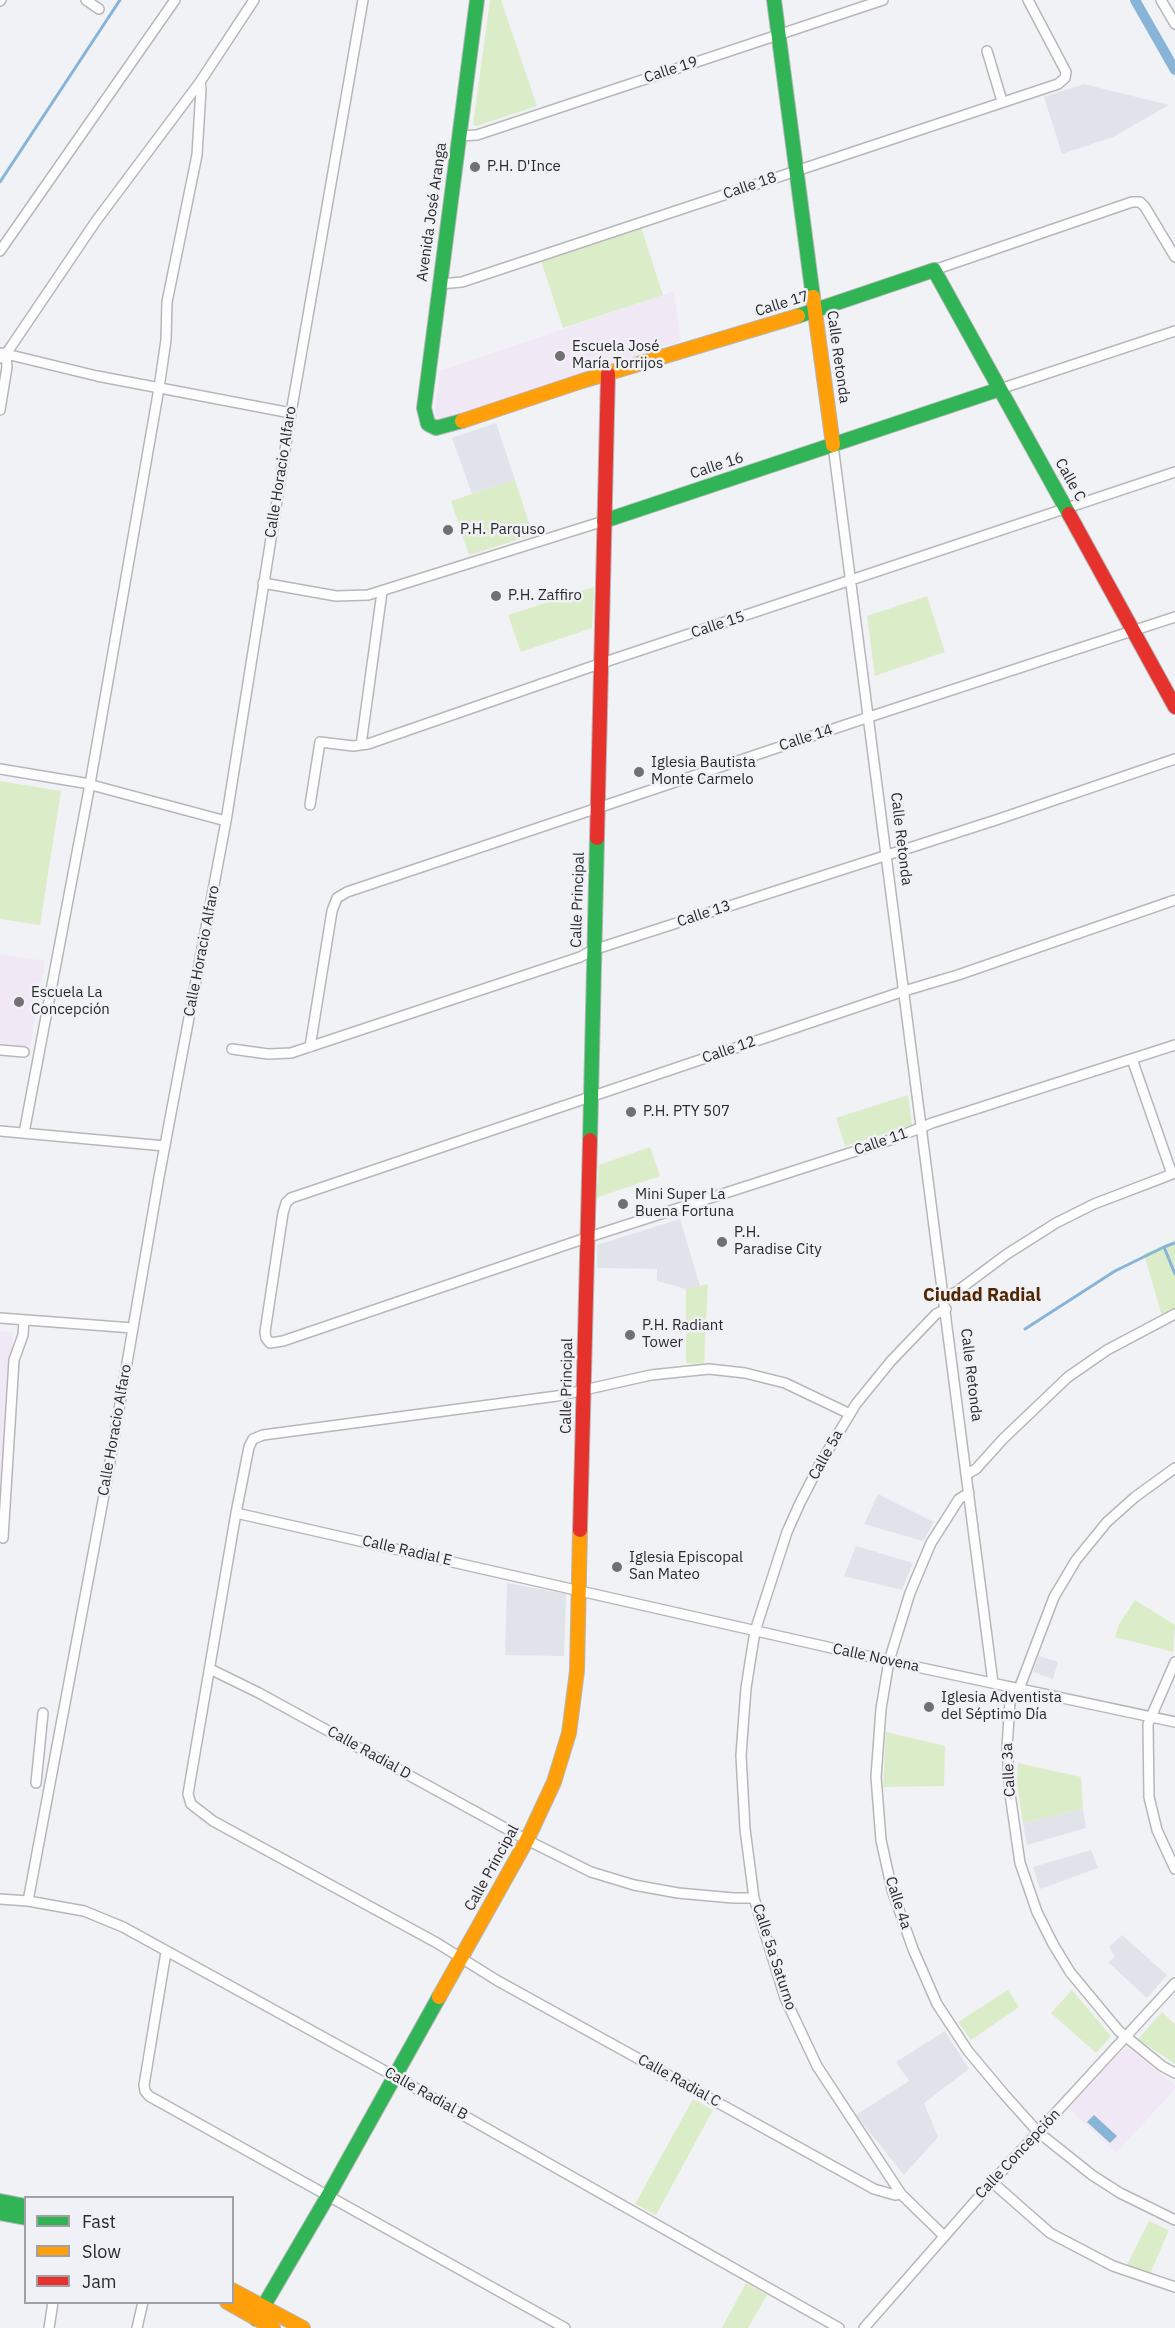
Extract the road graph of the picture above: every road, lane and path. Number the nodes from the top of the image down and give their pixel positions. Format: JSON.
{"nodes":[{"id":1,"x":86,"y":0,"type":"edge"},
{"id":2,"x":175,"y":0,"type":"edge"},
{"id":3,"x":254,"y":0,"type":"edge"},
{"id":4,"x":363,"y":0,"type":"edge"},
{"id":5,"x":477,"y":0,"type":"edge"},
{"id":6,"x":774,"y":0,"type":"edge"},
{"id":7,"x":883,"y":0,"type":"edge"},
{"id":8,"x":1028,"y":0,"type":"edge"},
{"id":9,"x":1161,"y":0,"type":"edge"},
{"id":10,"x":99,"y":9,"type":"dead end"},
{"id":11,"x":1175,"y":24,"type":"edge"},
{"id":12,"x":778,"y":35,"type":"junction"},
{"id":13,"x":987,"y":51,"type":"dead end"},
{"id":14,"x":200,"y":82,"type":"junction"},
{"id":15,"x":1002,"y":101,"type":"junction"},
{"id":16,"x":459,"y":135,"type":"junction"},
{"id":17,"x":796,"y":171,"type":"junction"},
{"id":18,"x":0,"y":251,"type":"edge"},
{"id":19,"x":1175,"y":257,"type":"edge"},
{"id":20,"x":934,"y":270,"type":"junction"},
{"id":21,"x":439,"y":284,"type":"junction"},
{"id":22,"x":815,"y":312,"type":"junction"},
{"id":23,"x":1175,"y":331,"type":"edge"},
{"id":24,"x":2,"y":355,"type":"edge"},
{"id":25,"x":608,"y":374,"type":"junction"},
{"id":26,"x":159,"y":388,"type":"junction"},
{"id":27,"x":1000,"y":388,"type":"junction"},
{"id":28,"x":0,"y":410,"type":"edge"},
{"id":29,"x":291,"y":413,"type":"junction"},
{"id":30,"x":431,"y":427,"type":"joint"},
{"id":31,"x":833,"y":445,"type":"junction"},
{"id":32,"x":1175,"y":472,"type":"edge"},
{"id":33,"x":1066,"y":508,"type":"junction"},
{"id":34,"x":604,"y":521,"type":"junction"},
{"id":35,"x":851,"y":582,"type":"junction"},
{"id":36,"x":263,"y":584,"type":"junction"},
{"id":37,"x":382,"y":592,"type":"junction"},
{"id":38,"x":1175,"y":617,"type":"edge"},
{"id":39,"x":1132,"y":631,"type":"junction"},
{"id":40,"x":602,"y":663,"type":"junction"},
{"id":41,"x":1175,"y":707,"type":"edge"},
{"id":42,"x":869,"y":717,"type":"junction"},
{"id":43,"x":361,"y":745,"type":"junction"},
{"id":44,"x":1175,"y":759,"type":"edge"},
{"id":45,"x":0,"y":769,"type":"edge"},
{"id":46,"x":83,"y":783,"type":"junction"},
{"id":47,"x":310,"y":805,"type":"dead end"},
{"id":48,"x":597,"y":807,"type":"junction"},
{"id":49,"x":226,"y":821,"type":"junction"},
{"id":50,"x":885,"y":855,"type":"junction"},
{"id":51,"x":1175,"y":900,"type":"edge"},
{"id":52,"x":593,"y":950,"type":"junction"},
{"id":53,"x":904,"y":991,"type":"junction"},
{"id":54,"x":1175,"y":1045,"type":"edge"},
{"id":55,"x":310,"y":1047,"type":"junction"},
{"id":56,"x":232,"y":1049,"type":"dead end"},
{"id":57,"x":0,"y":1050,"type":"edge"},
{"id":58,"x":24,"y":1052,"type":"dead end"},
{"id":59,"x":1132,"y":1059,"type":"junction"},
{"id":60,"x":590,"y":1096,"type":"junction"},
{"id":61,"x":921,"y":1128,"type":"junction"},
{"id":62,"x":0,"y":1131,"type":"edge"},
{"id":63,"x":24,"y":1133,"type":"junction"},
{"id":64,"x":165,"y":1146,"type":"junction"},
{"id":65,"x":1174,"y":1173,"type":"edge"},
{"id":66,"x":586,"y":1238,"type":"junction"},
{"id":67,"x":945,"y":1297,"type":"junction"},
{"id":68,"x":946,"y":1309,"type":"junction"},
{"id":69,"x":1175,"y":1314,"type":"edge"},
{"id":70,"x":0,"y":1318,"type":"edge"},
{"id":71,"x":24,"y":1320,"type":"junction"},
{"id":72,"x":133,"y":1328,"type":"junction"},
{"id":73,"x":268,"y":1341,"type":"joint"},
{"id":74,"x":583,"y":1389,"type":"junction"},
{"id":75,"x":850,"y":1414,"type":"junction"},
{"id":76,"x":1175,"y":1468,"type":"edge"},
{"id":77,"x":968,"y":1474,"type":"junction"},
{"id":78,"x":969,"y":1493,"type":"junction"},
{"id":79,"x":236,"y":1513,"type":"junction"},
{"id":80,"x":3,"y":1538,"type":"dead end"},
{"id":81,"x":579,"y":1589,"type":"junction"},
{"id":82,"x":755,"y":1631,"type":"junction"},
{"id":83,"x":889,"y":1661,"type":"junction"},
{"id":84,"x":1175,"y":1662,"type":"edge"},
{"id":85,"x":210,"y":1669,"type":"junction"},
{"id":86,"x":993,"y":1683,"type":"junction"},
{"id":87,"x":1019,"y":1689,"type":"junction"},
{"id":88,"x":43,"y":1713,"type":"dead end"},
{"id":89,"x":1149,"y":1718,"type":"junction"},
{"id":90,"x":1175,"y":1722,"type":"edge"},
{"id":91,"x":38,"y":1770,"type":"junction"},
{"id":92,"x":52,"y":1772,"type":"junction"},
{"id":93,"x":36,"y":1783,"type":"dead end"},
{"id":94,"x":527,"y":1840,"type":"junction"},
{"id":95,"x":1175,"y":1869,"type":"edge"},
{"id":96,"x":754,"y":1898,"type":"junction"},
{"id":97,"x":0,"y":1899,"type":"edge"},
{"id":98,"x":28,"y":1901,"type":"junction"},
{"id":99,"x":166,"y":1952,"type":"junction"},
{"id":100,"x":461,"y":1958,"type":"junction"},
{"id":101,"x":1175,"y":1983,"type":"edge"},
{"id":102,"x":1126,"y":2038,"type":"junction"},
{"id":103,"x":1175,"y":2073,"type":"edge"},
{"id":104,"x":394,"y":2076,"type":"junction"},
{"id":105,"x":1038,"y":2132,"type":"junction"},
{"id":106,"x":992,"y":2182,"type":"junction"},
{"id":107,"x":901,"y":2194,"type":"junction"},
{"id":108,"x":328,"y":2196,"type":"junction"},
{"id":109,"x":0,"y":2201,"type":"edge"},
{"id":110,"x":24,"y":2206,"type":"edge"},
{"id":111,"x":0,"y":2213,"type":"edge"},
{"id":112,"x":24,"y":2218,"type":"edge"},
{"id":113,"x":1175,"y":2220,"type":"edge"},
{"id":114,"x":944,"y":2236,"type":"junction"},
{"id":115,"x":1175,"y":2287,"type":"edge"},
{"id":116,"x":234,"y":2291,"type":"edge"},
{"id":117,"x":53,"y":2304,"type":"edge"},
{"id":118,"x":142,"y":2304,"type":"edge"},
{"id":119,"x":230,"y":2304,"type":"edge"},
{"id":120,"x":264,"y":2306,"type":"junction"},
{"id":121,"x":256,"y":2319,"type":"junction"},
{"id":122,"x":49,"y":2328,"type":"edge"},
{"id":123,"x":136,"y":2328,"type":"edge"},
{"id":124,"x":273,"y":2328,"type":"edge"},
{"id":125,"x":303,"y":2328,"type":"edge"},
{"id":126,"x":565,"y":2328,"type":"edge"},
{"id":127,"x":838,"y":2328,"type":"edge"},
{"id":128,"x":864,"y":2328,"type":"edge"}],
"edges":[{"from":1,"to":10,"type":"street"},
{"from":2,"to":18,"type":"street"},
{"from":3,"to":14,"type":"street"},
{"from":4,"to":29,"type":"street","name":"Calle Horacio Alfaro"},
{"from":5,"to":16,"type":"street","name":"Avenida José Aranga"},
{"from":6,"to":12,"type":"street","name":"Calle Retonda"},
{"from":7,"to":12,"type":"street","name":"Calle 19"},
{"from":8,"to":15,"type":"street","name":"Calle 18"},
{"from":9,"to":11,"type":"street"},
{"from":12,"to":16,"type":"street","name":"Calle 19"},
{"from":12,"to":17,"type":"street","name":"Calle Retonda"},
{"from":13,"to":15,"type":"street"},
{"from":14,"to":24,"type":"street"},
{"from":14,"to":26,"type":"street"},
{"from":15,"to":17,"type":"street","name":"Calle 18"},
{"from":16,"to":21,"type":"street","name":"Avenida José Aranga"},
{"from":17,"to":21,"type":"street","name":"Calle 18"},
{"from":17,"to":22,"type":"street","name":"Calle Retonda"},
{"from":19,"to":20,"type":"street","name":"Calle 17"},
{"from":20,"to":22,"type":"street","name":"Calle 17"},
{"from":20,"to":27,"type":"street","name":"Calle C"},
{"from":21,"to":30,"type":"street","name":"Avenida José Aranga"},
{"from":22,"to":25,"type":"street","name":"Calle 17"},
{"from":22,"to":31,"type":"street","name":"Calle Retonda"},
{"from":23,"to":27,"type":"street","name":"Calle 16"},
{"from":24,"to":26,"type":"street"},
{"from":24,"to":28,"type":"street"},
{"from":25,"to":30,"type":"street","name":"Calle 17"},
{"from":25,"to":34,"type":"street","name":"Calle Principal"},
{"from":26,"to":29,"type":"street"},
{"from":26,"to":46,"type":"street"},
{"from":27,"to":31,"type":"street","name":"Calle 16"},
{"from":27,"to":33,"type":"street","name":"Calle C"},
{"from":29,"to":36,"type":"street","name":"Calle Horacio Alfaro"},
{"from":31,"to":34,"type":"street","name":"Calle 16"},
{"from":31,"to":35,"type":"street","name":"Calle Retonda"},
{"from":32,"to":33,"type":"street","name":"Calle 15"},
{"from":33,"to":35,"type":"street","name":"Calle 15"},
{"from":33,"to":39,"type":"street","name":"Calle C"},
{"from":34,"to":37,"type":"street","name":"Calle 16"},
{"from":34,"to":40,"type":"street","name":"Calle Principal"},
{"from":35,"to":40,"type":"street","name":"Calle 15"},
{"from":35,"to":42,"type":"street","name":"Calle Retonda"},
{"from":36,"to":37,"type":"street","name":"Calle 16"},
{"from":36,"to":49,"type":"street","name":"Calle Horacio Alfaro"},
{"from":37,"to":43,"type":"street"},
{"from":38,"to":39,"type":"street","name":"Calle 14"},
{"from":39,"to":41,"type":"street","name":"Calle C"},
{"from":39,"to":42,"type":"street","name":"Calle 14"},
{"from":40,"to":43,"type":"street","name":"Calle 15"},
{"from":40,"to":48,"type":"street","name":"Calle Principal"},
{"from":42,"to":48,"type":"street","name":"Calle 14"},
{"from":42,"to":50,"type":"street","name":"Calle Retonda"},
{"from":43,"to":47,"type":"street","name":"Calle 15"},
{"from":44,"to":50,"type":"street","name":"Calle 13"},
{"from":45,"to":46,"type":"street"},
{"from":46,"to":49,"type":"street"},
{"from":46,"to":63,"type":"street"},
{"from":48,"to":52,"type":"street","name":"Calle Principal"},
{"from":48,"to":55,"type":"street","name":"Calle 14"},
{"from":49,"to":64,"type":"street","name":"Calle Horacio Alfaro"},
{"from":50,"to":52,"type":"street","name":"Calle 13"},
{"from":50,"to":53,"type":"street","name":"Calle Retonda"},
{"from":51,"to":53,"type":"street","name":"Calle 12"},
{"from":52,"to":55,"type":"street","name":"Calle 13"},
{"from":52,"to":60,"type":"street","name":"Calle Principal"},
{"from":53,"to":60,"type":"street","name":"Calle 12"},
{"from":53,"to":61,"type":"street","name":"Calle Retonda"},
{"from":54,"to":59,"type":"street","name":"Calle 11"},
{"from":55,"to":56,"type":"street","name":"Calle 13"},
{"from":57,"to":58,"type":"street"},
{"from":59,"to":61,"type":"street","name":"Calle 11"},
{"from":59,"to":65,"type":"street"},
{"from":60,"to":66,"type":"street","name":"Calle Principal"},
{"from":60,"to":73,"type":"street","name":"Calle 12"},
{"from":61,"to":66,"type":"street","name":"Calle 11"},
{"from":61,"to":67,"type":"street","name":"Calle Retonda"},
{"from":62,"to":63,"type":"street"},
{"from":63,"to":64,"type":"street"},
{"from":64,"to":72,"type":"street","name":"Calle Horacio Alfaro"},
{"from":65,"to":67,"type":"street"},
{"from":66,"to":73,"type":"street","name":"Calle 11"},
{"from":66,"to":74,"type":"street","name":"Calle Principal"},
{"from":67,"to":68,"type":"street","name":"Calle Retonda"},
{"from":68,"to":75,"type":"street","name":"Calle 5a"},
{"from":68,"to":77,"type":"street","name":"Calle Retonda"},
{"from":69,"to":77,"type":"street"},
{"from":70,"to":71,"type":"street"},
{"from":71,"to":72,"type":"street"},
{"from":71,"to":80,"type":"street"},
{"from":72,"to":92,"type":"street","name":"Calle Horacio Alfaro"},
{"from":74,"to":75,"type":"street"},
{"from":74,"to":79,"type":"street"},
{"from":74,"to":81,"type":"street","name":"Calle Principal"},
{"from":75,"to":82,"type":"street","name":"Calle 5a"},
{"from":76,"to":87,"type":"street","name":"Calle 3a"},
{"from":77,"to":78,"type":"street","name":"Calle Retonda"},
{"from":78,"to":83,"type":"street","name":"Calle 4a"},
{"from":78,"to":86,"type":"street","name":"Calle Retonda"},
{"from":79,"to":81,"type":"street","name":"Calle Radial E"},
{"from":79,"to":85,"type":"street"},
{"from":81,"to":82,"type":"street","name":"Calle Novena"},
{"from":81,"to":94,"type":"street","name":"Calle Principal"},
{"from":82,"to":83,"type":"street","name":"Calle Novena"},
{"from":82,"to":96,"type":"street","name":"Calle 5a Saturno"},
{"from":83,"to":86,"type":"street","name":"Calle Novena"},
{"from":83,"to":105,"type":"street","name":"Calle 4a"},
{"from":84,"to":89,"type":"street"},
{"from":85,"to":94,"type":"street","name":"Calle Radial D"},
{"from":85,"to":100,"type":"street"},
{"from":86,"to":87,"type":"street","name":"Calle Novena"},
{"from":87,"to":89,"type":"street","name":"Calle Novena"},
{"from":87,"to":102,"type":"street","name":"Calle 3a"},
{"from":88,"to":91,"type":"street"},
{"from":89,"to":90,"type":"street","name":"Calle Novena"},
{"from":89,"to":95,"type":"street"},
{"from":91,"to":92,"type":"street"},
{"from":91,"to":93,"type":"street"},
{"from":92,"to":98,"type":"street","name":"Calle Horacio Alfaro"},
{"from":94,"to":96,"type":"street","name":"Calle Radial D"},
{"from":94,"to":100,"type":"street","name":"Calle Principal"},
{"from":96,"to":107,"type":"street","name":"Calle 5a Saturno"},
{"from":97,"to":98,"type":"street","name":"Calle Radial B"},
{"from":98,"to":99,"type":"street","name":"Calle Radial B"},
{"from":99,"to":104,"type":"street","name":"Calle Radial B"},
{"from":99,"to":108,"type":"street"},
{"from":100,"to":104,"type":"street","name":"Calle Principal"},
{"from":100,"to":107,"type":"street","name":"Calle Radial C"},
{"from":101,"to":102,"type":"street","name":"Calle Concepción"},
{"from":102,"to":103,"type":"street","name":"Calle 3a"},
{"from":102,"to":105,"type":"street","name":"Calle Concepción"},
{"from":104,"to":108,"type":"street","name":"Calle Principal"},
{"from":104,"to":127,"type":"street","name":"Calle Radial B"},
{"from":105,"to":106,"type":"street","name":"Calle Concepción"},
{"from":105,"to":113,"type":"street","name":"Calle 4a"},
{"from":106,"to":114,"type":"street","name":"Calle Concepción"},
{"from":106,"to":115,"type":"street"},
{"from":107,"to":114,"type":"street","name":"Calle 5a Saturno"},
{"from":108,"to":120,"type":"street","name":"Calle Principal"},
{"from":108,"to":126,"type":"street"},
{"from":109,"to":110,"type":"street"},
{"from":111,"to":112,"type":"street"},
{"from":114,"to":128,"type":"street","name":"Calle Concepción"},
{"from":116,"to":120,"type":"street"},
{"from":117,"to":122,"type":"street"},
{"from":118,"to":123,"type":"street"},
{"from":119,"to":121,"type":"street"},
{"from":120,"to":121,"type":"street","name":"Calle Principal"},
{"from":120,"to":125,"type":"street"},
{"from":121,"to":124,"type":"street"}]}
